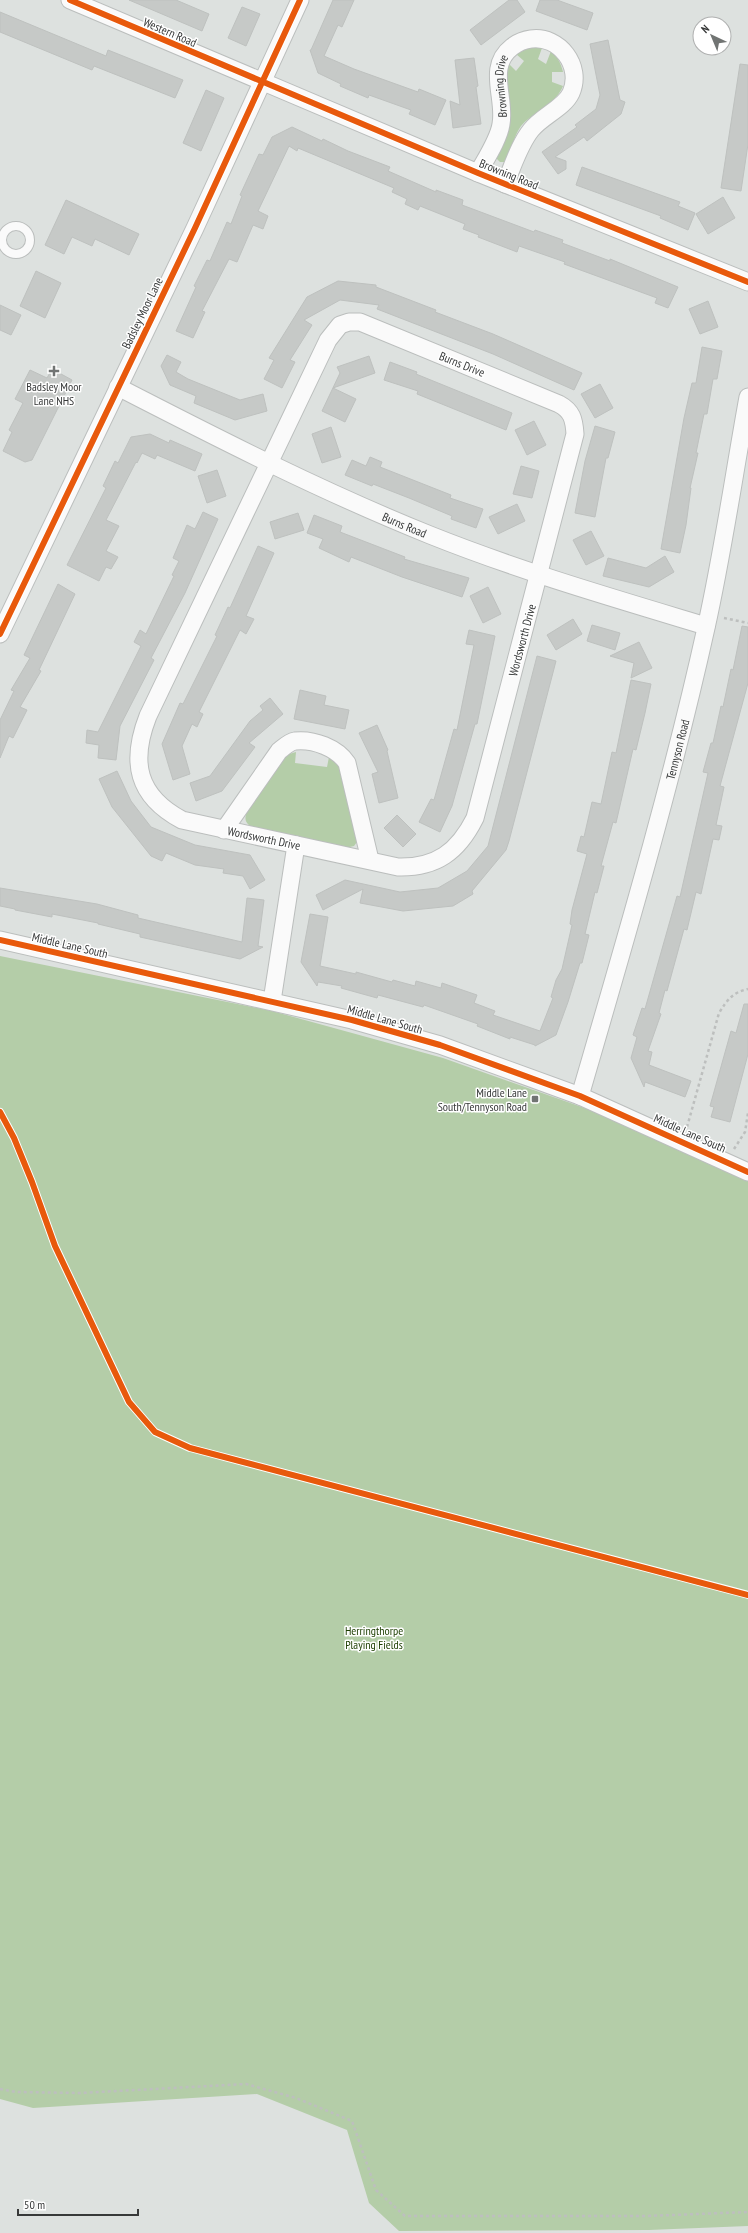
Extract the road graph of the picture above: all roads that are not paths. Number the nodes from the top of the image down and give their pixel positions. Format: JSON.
{"nodes":[{"id":1,"x":300,"y":0,"type":"edge"},
{"id":2,"x":75,"y":1,"type":"edge"},
{"id":3,"x":263,"y":82,"type":"junction"},
{"id":4,"x":478,"y":173,"type":"junction"},
{"id":5,"x":505,"y":184,"type":"junction"},
{"id":6,"x":748,"y":282,"type":"edge"},
{"id":7,"x":118,"y":388,"type":"junction"},
{"id":8,"x":748,"y":397,"type":"edge"},
{"id":9,"x":268,"y":464,"type":"junction"},
{"id":10,"x":539,"y":575,"type":"junction"},
{"id":11,"x":707,"y":620,"type":"junction"},
{"id":12,"x":0,"y":634,"type":"edge"},
{"id":13,"x":224,"y":830,"type":"junction"},
{"id":14,"x":296,"y":845,"type":"junction"},
{"id":15,"x":370,"y":860,"type":"junction"},
{"id":16,"x":0,"y":940,"type":"edge"},
{"id":17,"x":272,"y":1001,"type":"junction"},
{"id":18,"x":580,"y":1096,"type":"junction"},
{"id":19,"x":748,"y":1172,"type":"edge"}],
"edges":[{"from":1,"to":3,"type":"street","name":"Badsley Moor Lane"},
{"from":2,"to":3,"type":"street","name":"Western Road"},
{"from":3,"to":4,"type":"street","name":"Browning Road"},
{"from":3,"to":7,"type":"street","name":"Badsley Moor Lane"},
{"from":4,"to":5,"type":"street","name":"Browning Road"},
{"from":4,"to":5,"type":"street","name":"Browning Drive"},
{"from":5,"to":6,"type":"street","name":"Browning Road"},
{"from":7,"to":9,"type":"street","name":"Burns Road"},
{"from":7,"to":12,"type":"street","name":"Badsley Moor Lane"},
{"from":8,"to":11,"type":"street","name":"Tennyson Road"},
{"from":9,"to":10,"type":"street","name":"Burns Road"},
{"from":9,"to":10,"type":"street","name":"Burns Drive"},
{"from":9,"to":13,"type":"street","name":"Wordsworth Drive"},
{"from":10,"to":11,"type":"street","name":"Burns Road"},
{"from":10,"to":15,"type":"street","name":"Wordsworth Drive"},
{"from":11,"to":18,"type":"street","name":"Tennyson Road"},
{"from":13,"to":14,"type":"street","name":"Wordsworth Drive"},
{"from":13,"to":15,"type":"street"},
{"from":14,"to":15,"type":"street","name":"Wordsworth Drive"},
{"from":14,"to":17,"type":"street"},
{"from":16,"to":17,"type":"street","name":"Middle Lane South"},
{"from":17,"to":18,"type":"street","name":"Middle Lane South"},
{"from":18,"to":19,"type":"street","name":"Middle Lane South"}]}
